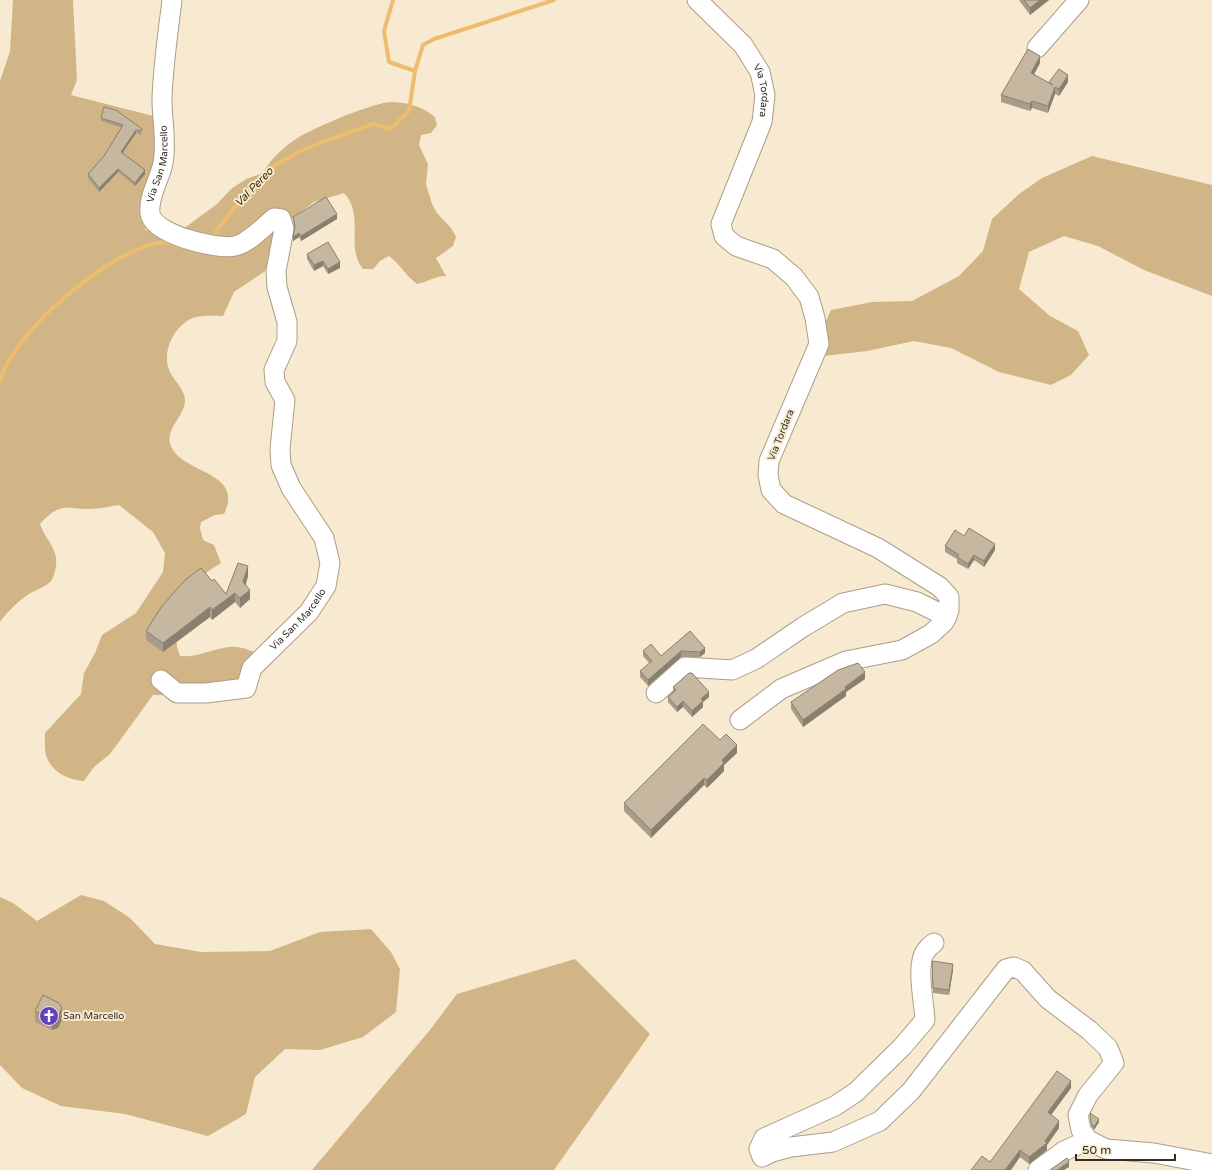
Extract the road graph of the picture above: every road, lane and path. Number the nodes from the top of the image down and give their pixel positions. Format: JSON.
{"nodes":[{"id":1,"x":172,"y":0,"type":"edge"},
{"id":2,"x":697,"y":0,"type":"edge"},
{"id":3,"x":1079,"y":0,"type":"edge"},
{"id":4,"x":1037,"y":48,"type":"dead end"},
{"id":5,"x":947,"y":617,"type":"junction"},
{"id":6,"x":161,"y":680,"type":"dead end"},
{"id":7,"x":656,"y":693,"type":"dead end"},
{"id":8,"x":740,"y":720,"type":"dead end"},
{"id":9,"x":934,"y":943,"type":"dead end"},
{"id":10,"x":1088,"y":1140,"type":"junction"},
{"id":11,"x":762,"y":1164,"type":"edge"},
{"id":12,"x":1212,"y":1164,"type":"edge"},
{"id":13,"x":1038,"y":1170,"type":"edge"}],
"edges":[{"from":1,"to":6,"type":"street","name":"Via San Marcello"},
{"from":2,"to":5,"type":"street","name":"Via Tordara"},
{"from":3,"to":4,"type":"street"},
{"from":5,"to":7,"type":"street"},
{"from":5,"to":8,"type":"street"},
{"from":9,"to":11,"type":"street"},
{"from":10,"to":11,"type":"street"},
{"from":10,"to":12,"type":"street"},
{"from":10,"to":13,"type":"street"}]}
